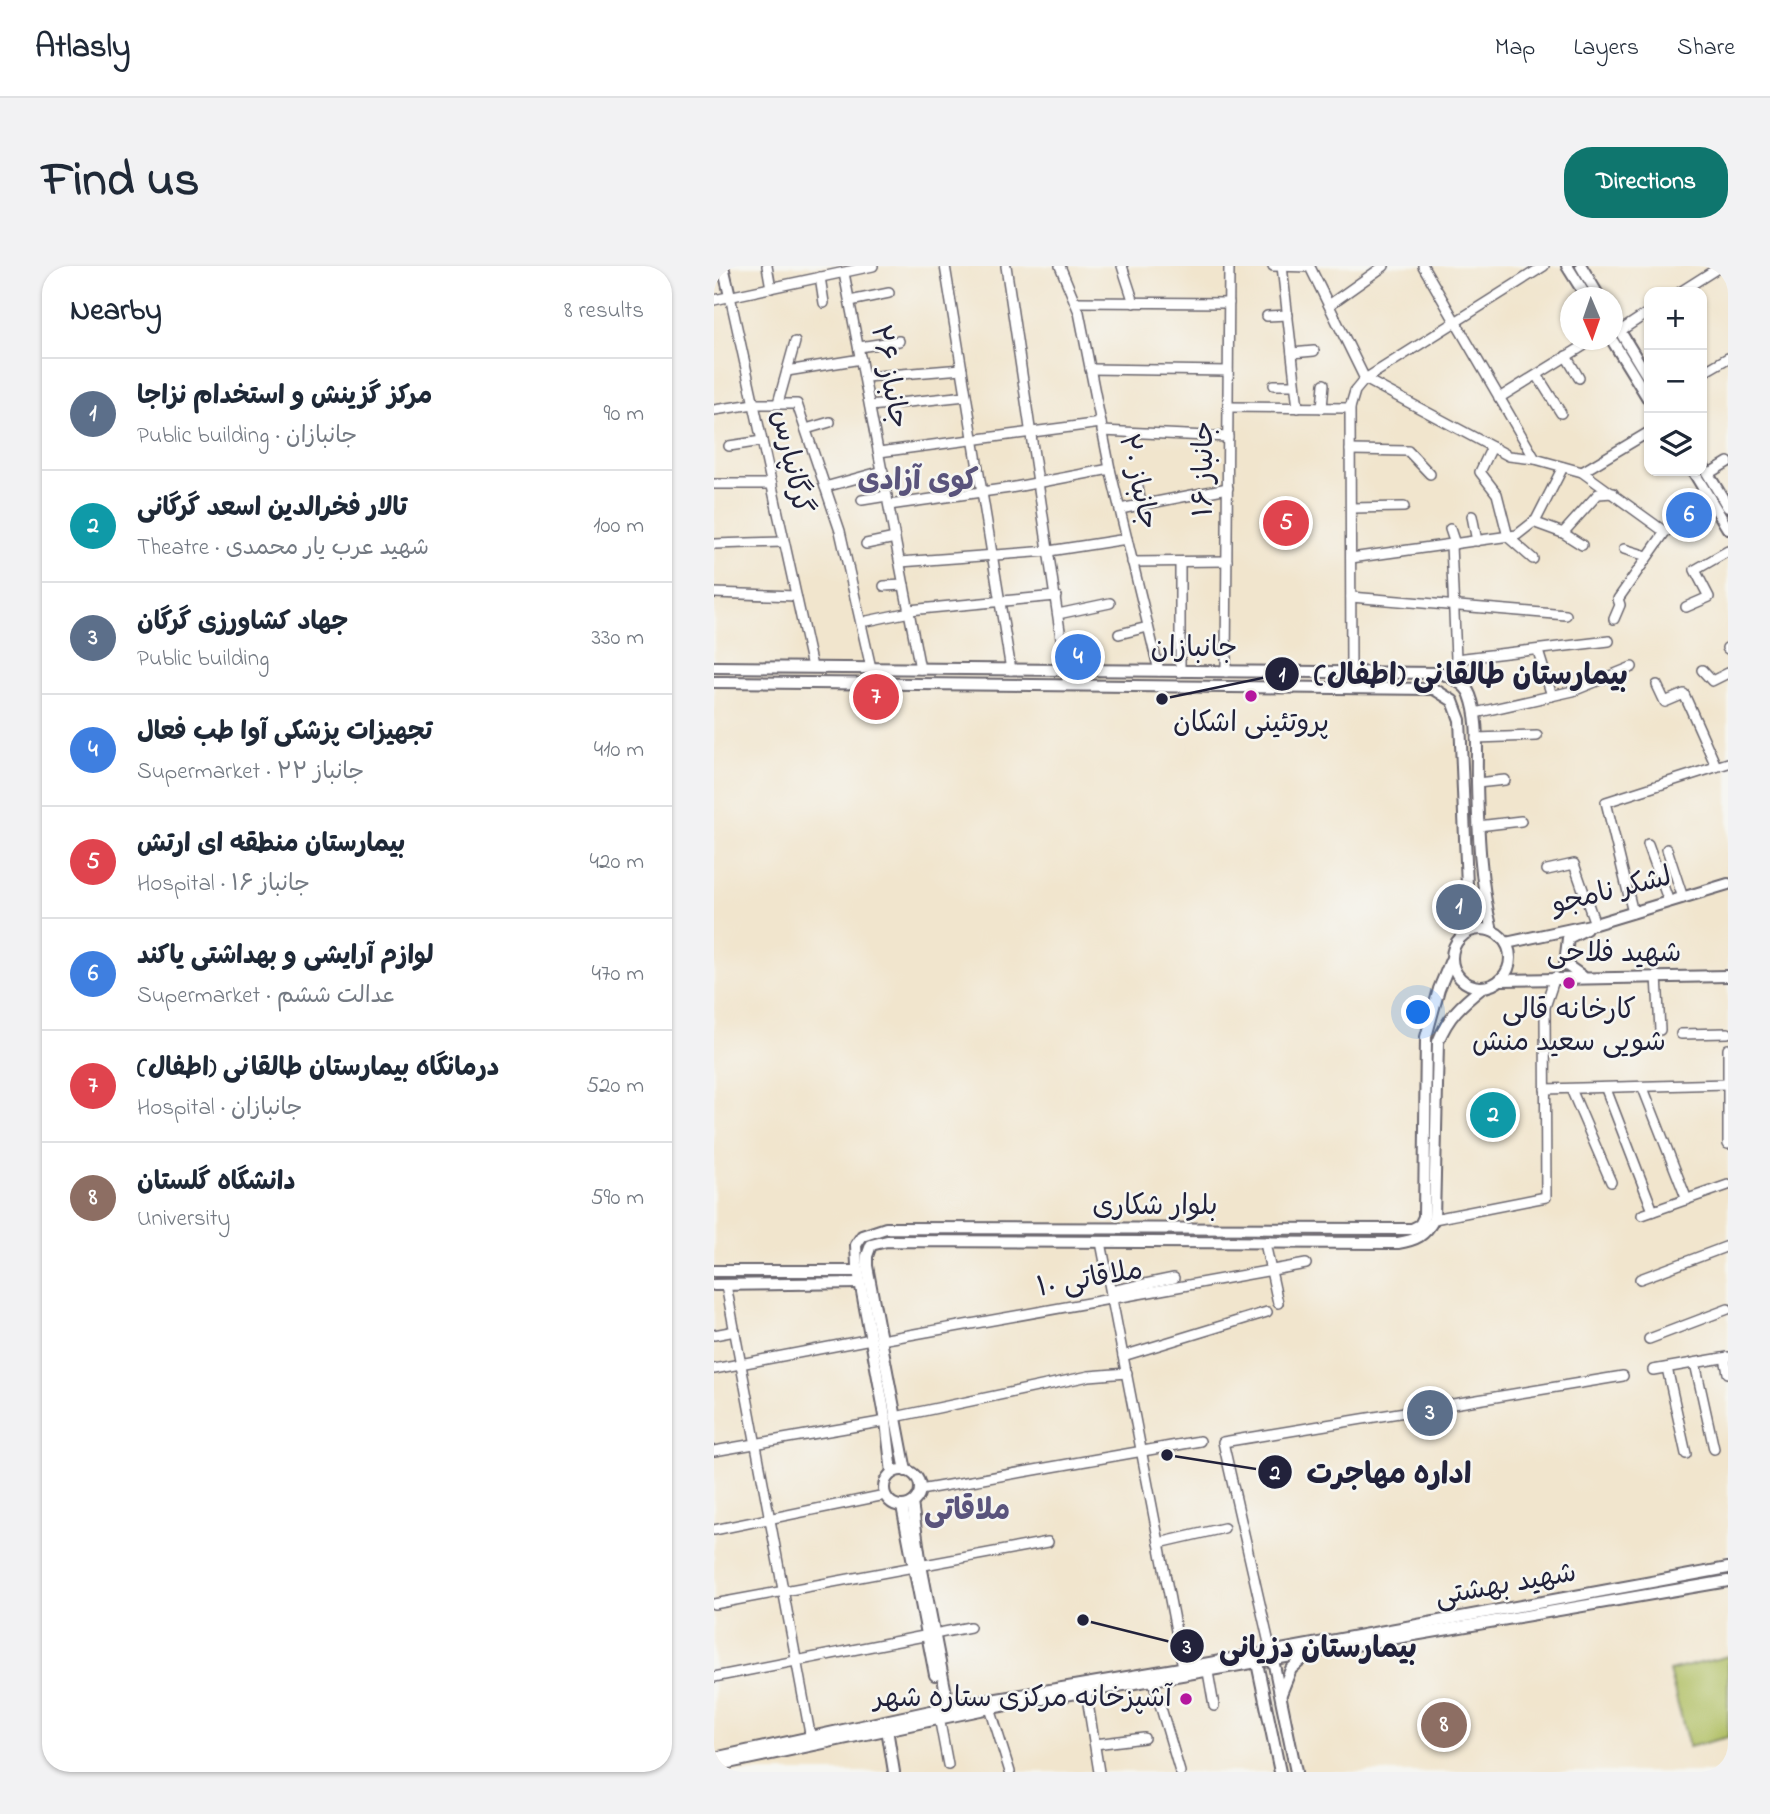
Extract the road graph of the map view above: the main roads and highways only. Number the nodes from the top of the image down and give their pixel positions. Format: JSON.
{"nodes":[{"id":1,"x":723,"y":266,"type":"edge"},
{"id":2,"x":1567,"y":266,"type":"edge"},
{"id":3,"x":1581,"y":266,"type":"edge"},
{"id":4,"x":1580,"y":287,"type":"edge"},
{"id":5,"x":1593,"y":287,"type":"edge"},
{"id":6,"x":730,"y":296,"type":"road end"},
{"id":7,"x":1623,"y":344,"type":"edge"},
{"id":8,"x":1623,"y":349,"type":"edge"},
{"id":9,"x":1644,"y":372,"type":"edge"},
{"id":10,"x":1644,"y":390,"type":"edge"},
{"id":11,"x":1707,"y":472,"type":"edge"},
{"id":12,"x":1696,"y":476,"type":"edge"},
{"id":13,"x":1728,"y":507,"type":"edge"},
{"id":14,"x":1728,"y":529,"type":"edge"},
{"id":15,"x":719,"y":667,"type":"edge"},
{"id":16,"x":1296,"y":672,"type":"junction"},
{"id":17,"x":719,"y":682,"type":"edge"},
{"id":18,"x":1297,"y":686,"type":"junction"},
{"id":19,"x":1467,"y":870,"type":"junction"},
{"id":20,"x":1482,"y":870,"type":"junction"},
{"id":21,"x":1728,"y":884,"type":"edge"},
{"id":22,"x":1595,"y":924,"type":"junction"},
{"id":23,"x":1492,"y":931,"type":"junction"},
{"id":24,"x":1462,"y":936,"type":"junction"},
{"id":25,"x":1506,"y":943,"type":"junction"},
{"id":26,"x":1451,"y":960,"type":"junction"},
{"id":27,"x":1728,"y":976,"type":"edge"},
{"id":28,"x":1583,"y":977,"type":"junction"},
{"id":29,"x":1500,"y":980,"type":"junction"},
{"id":30,"x":1483,"y":987,"type":"junction"},
{"id":31,"x":1248,"y":1230,"type":"junction"},
{"id":32,"x":1248,"y":1243,"type":"junction"},
{"id":33,"x":714,"y":1271,"type":"edge"},
{"id":34,"x":841,"y":1271,"type":"junction"},
{"id":35,"x":858,"y":1271,"type":"junction"},
{"id":36,"x":865,"y":1280,"type":"junction"},
{"id":37,"x":841,"y":1284,"type":"junction"},
{"id":38,"x":714,"y":1285,"type":"edge"},
{"id":39,"x":891,"y":1419,"type":"junction"},
{"id":40,"x":906,"y":1471,"type":"junction"},
{"id":41,"x":892,"y":1473,"type":"junction"},
{"id":42,"x":907,"y":1504,"type":"junction"},
{"id":43,"x":1728,"y":1568,"type":"edge"},
{"id":44,"x":1655,"y":1581,"type":"junction"},
{"id":45,"x":1728,"y":1581,"type":"edge"},
{"id":46,"x":1658,"y":1594,"type":"junction"},
{"id":47,"x":1308,"y":1655,"type":"junction"},
{"id":48,"x":1272,"y":1657,"type":"junction"},
{"id":49,"x":1256,"y":1659,"type":"junction"},
{"id":50,"x":1280,"y":1697,"type":"junction"},
{"id":51,"x":945,"y":1713,"type":"junction"},
{"id":52,"x":887,"y":1729,"type":"junction"},
{"id":53,"x":714,"y":1758,"type":"edge"},
{"id":54,"x":714,"y":1766,"type":"edge"},
{"id":55,"x":894,"y":1772,"type":"edge"},
{"id":56,"x":1280,"y":1772,"type":"edge"},
{"id":57,"x":1296,"y":1772,"type":"edge"}],
"edges":[{"from":1,"to":6,"type":"main road","name":"گرگانپارس"},
{"from":2,"to":4,"type":"main road"},
{"from":3,"to":5,"type":"main road"},
{"from":7,"to":9,"type":"main road"},
{"from":8,"to":10,"type":"main road"},
{"from":11,"to":13,"type":"main road"},
{"from":12,"to":14,"type":"main road"},
{"from":15,"to":16,"type":"main road","name":"جانبازان"},
{"from":15,"to":17,"type":"main road"},
{"from":16,"to":18,"type":"main road"},
{"from":16,"to":20,"type":"main road","name":"جانبازان"},
{"from":17,"to":18,"type":"main road","name":"جانبازان"},
{"from":18,"to":19,"type":"main road","name":"جانبازان"},
{"from":19,"to":20,"type":"main road"},
{"from":19,"to":24,"type":"main road","name":"جانبازان"},
{"from":20,"to":23,"type":"main road"},
{"from":21,"to":22,"type":"main road","name":"لشکر نامجو"},
{"from":22,"to":25,"type":"main road","name":"لشکر نامجو"},
{"from":22,"to":28,"type":"main road"},
{"from":23,"to":24,"type":"main road"},
{"from":23,"to":25,"type":"main road"},
{"from":24,"to":26,"type":"main road"},
{"from":25,"to":29,"type":"main road"},
{"from":26,"to":30,"type":"main road"},
{"from":26,"to":31,"type":"main road","name":"بلوار شکاری"},
{"from":27,"to":28,"type":"main road","name":"شهید فلاحی"},
{"from":28,"to":29,"type":"main road","name":"شهید فلاحی"},
{"from":29,"to":30,"type":"main road"},
{"from":30,"to":32,"type":"main road"},
{"from":31,"to":32,"type":"main road"},
{"from":31,"to":35,"type":"main road","name":"بلوار شکاری"},
{"from":32,"to":36,"type":"main road"},
{"from":33,"to":34,"type":"main road"},
{"from":34,"to":35,"type":"main road"},
{"from":34,"to":37,"type":"main road"},
{"from":35,"to":36,"type":"main road","name":"بلوار شکاری"},
{"from":36,"to":37,"type":"main road"},
{"from":36,"to":39,"type":"main road","name":"بلوار شکاری"},
{"from":37,"to":38,"type":"main road"},
{"from":39,"to":40,"type":"main road","name":"بلوار شکاری"},
{"from":39,"to":41,"type":"main road","name":"بلوار شکاری"},
{"from":40,"to":41,"type":"main road"},
{"from":40,"to":42,"type":"main road"},
{"from":41,"to":42,"type":"main road"},
{"from":42,"to":51,"type":"main road"},
{"from":43,"to":44,"type":"main road","name":"شهید بهشتی"},
{"from":44,"to":46,"type":"main road"},
{"from":44,"to":48,"type":"main road","name":"شهید بهشتی"},
{"from":45,"to":46,"type":"main road","name":"شهید بهشتی"},
{"from":46,"to":47,"type":"main road","name":"شهید بهشتی"},
{"from":47,"to":48,"type":"main road","name":"شهید بهشتی"},
{"from":47,"to":50,"type":"main road"},
{"from":48,"to":49,"type":"main road","name":"شهید بهشتی"},
{"from":48,"to":50,"type":"main road"},
{"from":49,"to":51,"type":"main road","name":"شهید بهشتی"},
{"from":49,"to":51,"type":"main road","name":"شهید بهشتی"},
{"from":49,"to":56,"type":"main road"},
{"from":50,"to":57,"type":"main road"},
{"from":51,"to":52,"type":"main road","name":"شهید بهشتی"},
{"from":51,"to":53,"type":"main road","name":"شهید بهشتی"},
{"from":52,"to":54,"type":"main road","name":"شهید بهشتی"},
{"from":52,"to":55,"type":"main road"}]}
